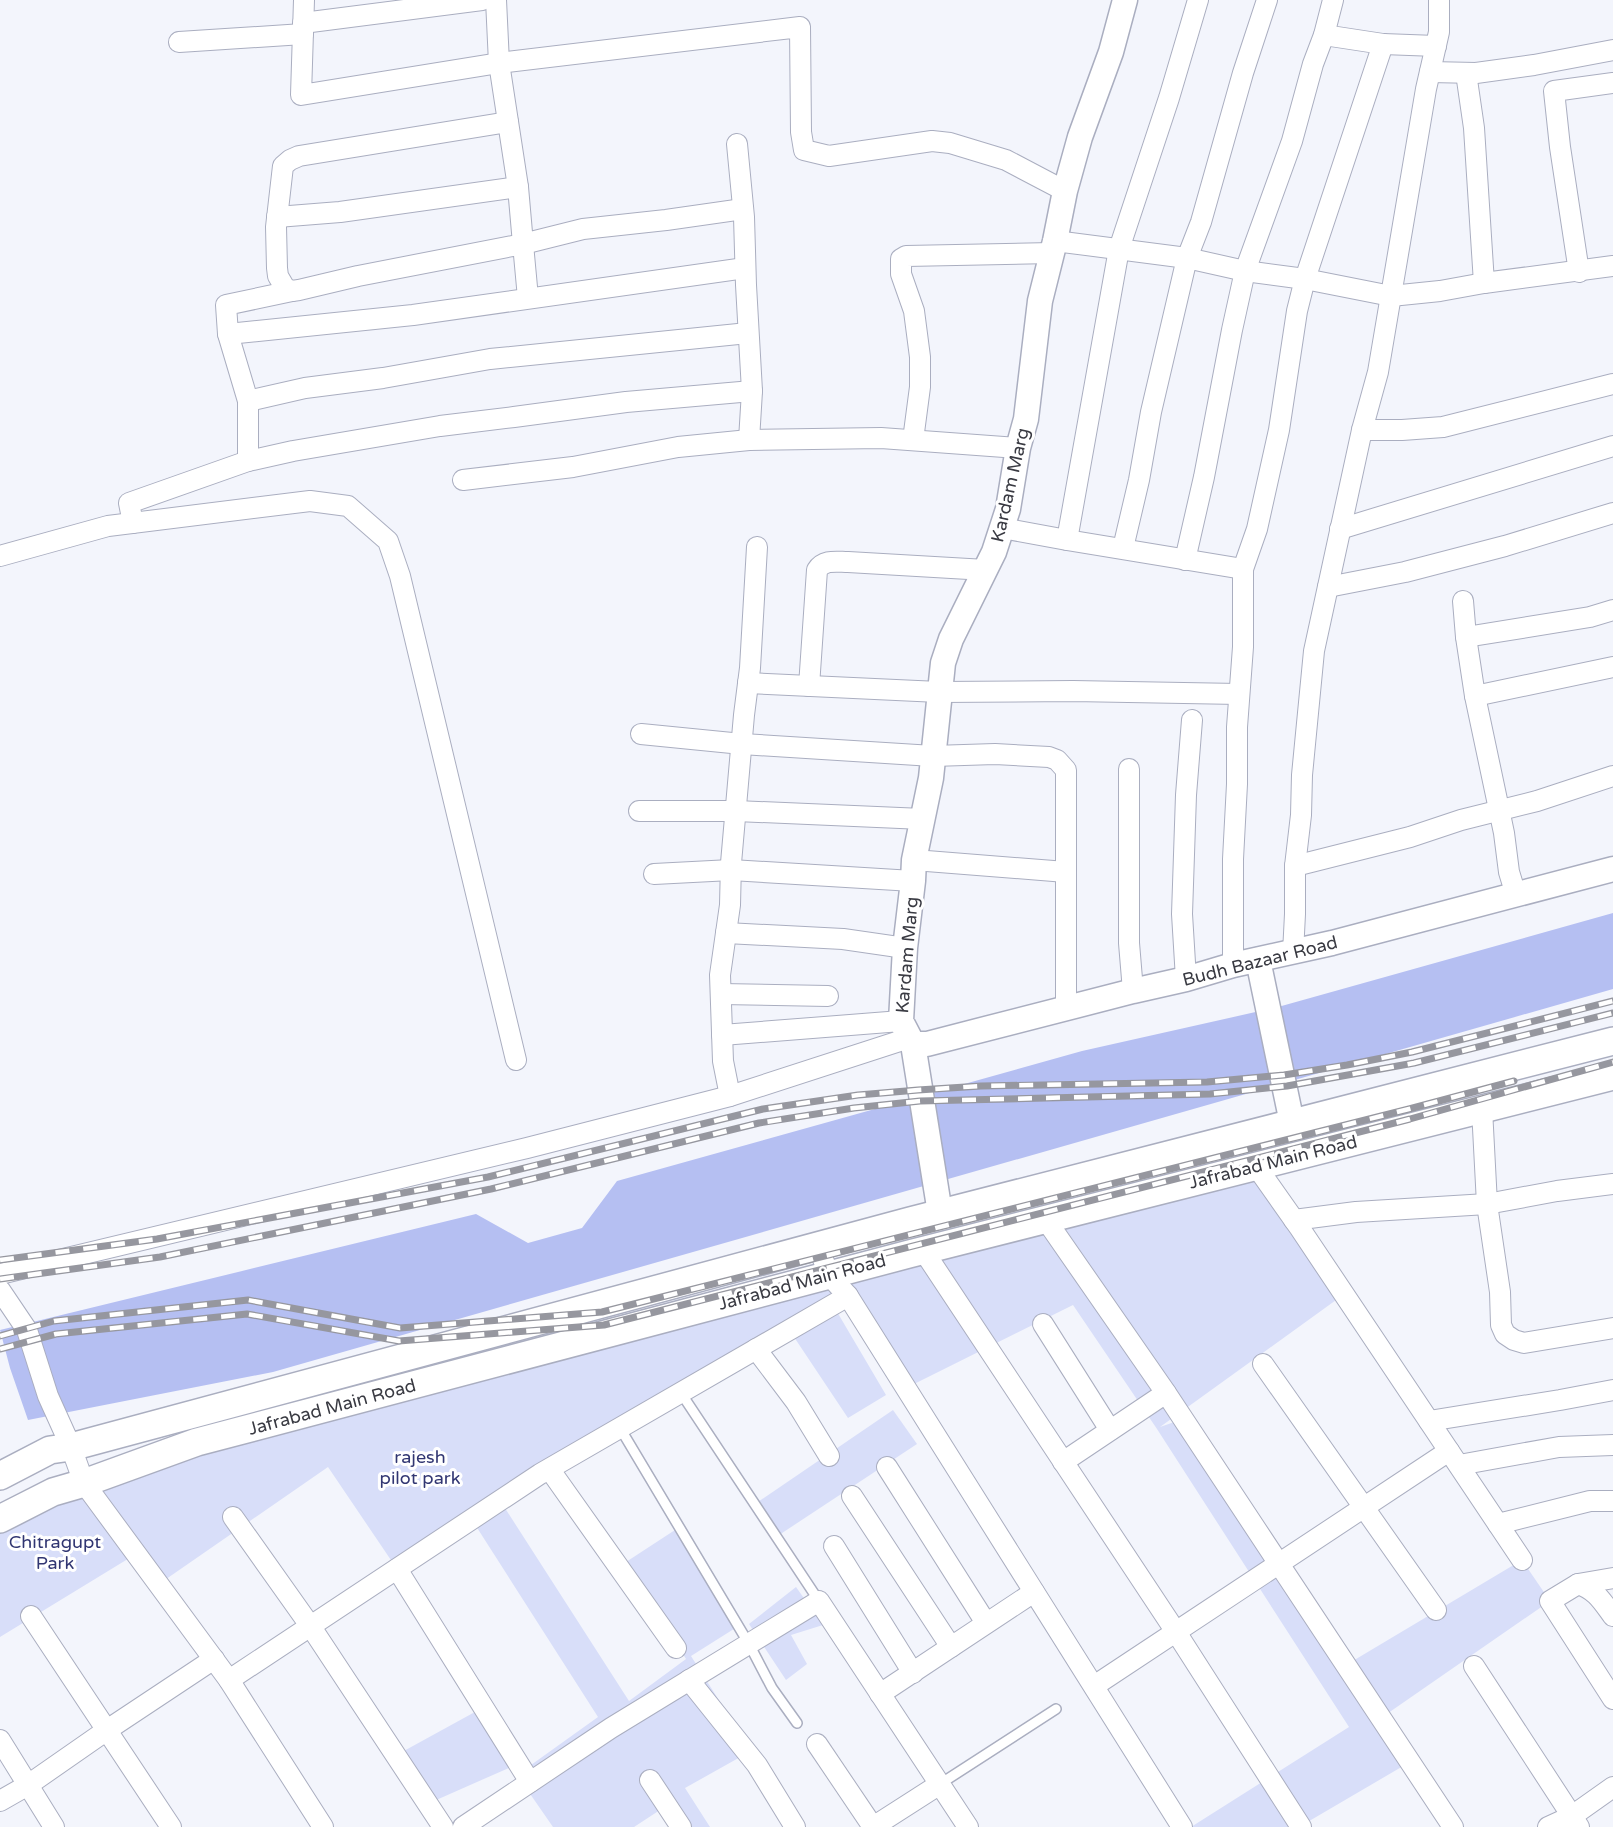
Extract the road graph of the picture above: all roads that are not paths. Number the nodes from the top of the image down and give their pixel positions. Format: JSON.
{"nodes":[{"id":1,"x":304,"y":0,"type":"edge"},
{"id":2,"x":482,"y":0,"type":"edge"},
{"id":3,"x":496,"y":0,"type":"edge"},
{"id":4,"x":1125,"y":0,"type":"edge"},
{"id":5,"x":1198,"y":0,"type":"edge"},
{"id":6,"x":1267,"y":0,"type":"edge"},
{"id":7,"x":1333,"y":0,"type":"edge"},
{"id":8,"x":1439,"y":0,"type":"edge"},
{"id":9,"x":303,"y":29,"type":"junction"},
{"id":10,"x":1324,"y":35,"type":"junction"},
{"id":11,"x":179,"y":42,"type":"dead end"},
{"id":12,"x":1383,"y":44,"type":"junction"},
{"id":13,"x":1436,"y":46,"type":"junction"},
{"id":14,"x":1613,"y":50,"type":"edge"},
{"id":15,"x":499,"y":63,"type":"junction"},
{"id":16,"x":1430,"y":72,"type":"junction"},
{"id":17,"x":1466,"y":73,"type":"junction"},
{"id":18,"x":1613,"y":83,"type":"edge"},
{"id":19,"x":508,"y":122,"type":"junction"},
{"id":20,"x":737,"y":144,"type":"dead end"},
{"id":21,"x":518,"y":187,"type":"junction"},
{"id":22,"x":1065,"y":190,"type":"junction"},
{"id":23,"x":743,"y":209,"type":"junction"},
{"id":24,"x":277,"y":216,"type":"junction"},
{"id":25,"x":523,"y":244,"type":"junction"},
{"id":26,"x":1054,"y":247,"type":"junction"},
{"id":27,"x":1119,"y":249,"type":"junction"},
{"id":28,"x":1187,"y":258,"type":"junction"},
{"id":29,"x":1613,"y":266,"type":"edge"},
{"id":30,"x":745,"y":268,"type":"junction"},
{"id":31,"x":1245,"y":271,"type":"junction"},
{"id":32,"x":1579,"y":272,"type":"junction"},
{"id":33,"x":1305,"y":279,"type":"junction"},
{"id":34,"x":1484,"y":283,"type":"junction"},
{"id":35,"x":292,"y":291,"type":"junction"},
{"id":36,"x":1391,"y":296,"type":"junction"},
{"id":37,"x":528,"y":298,"type":"junction"},
{"id":38,"x":748,"y":333,"type":"junction"},
{"id":39,"x":228,"y":334,"type":"junction"},
{"id":40,"x":1613,"y":384,"type":"edge"},
{"id":41,"x":752,"y":391,"type":"junction"},
{"id":42,"x":248,"y":401,"type":"junction"},
{"id":43,"x":1362,"y":430,"type":"junction"},
{"id":44,"x":749,"y":440,"type":"junction"},
{"id":45,"x":913,"y":440,"type":"junction"},
{"id":46,"x":1613,"y":446,"type":"edge"},
{"id":47,"x":1018,"y":448,"type":"junction"},
{"id":48,"x":248,"y":460,"type":"junction"},
{"id":49,"x":463,"y":480,"type":"dead end"},
{"id":50,"x":1613,"y":513,"type":"edge"},
{"id":51,"x":133,"y":523,"type":"junction"},
{"id":52,"x":1002,"y":528,"type":"junction"},
{"id":53,"x":1340,"y":529,"type":"junction"},
{"id":54,"x":1067,"y":540,"type":"junction"},
{"id":55,"x":757,"y":547,"type":"dead end"},
{"id":56,"x":1123,"y":548,"type":"junction"},
{"id":57,"x":0,"y":556,"type":"edge"},
{"id":58,"x":1185,"y":560,"type":"junction"},
{"id":59,"x":1243,"y":568,"type":"junction"},
{"id":60,"x":986,"y":570,"type":"junction"},
{"id":61,"x":1328,"y":587,"type":"junction"},
{"id":62,"x":1463,"y":601,"type":"dead end"},
{"id":63,"x":1613,"y":610,"type":"edge"},
{"id":64,"x":1466,"y":638,"type":"junction"},
{"id":65,"x":1613,"y":667,"type":"edge"},
{"id":66,"x":748,"y":683,"type":"junction"},
{"id":67,"x":809,"y":686,"type":"junction"},
{"id":68,"x":939,"y":692,"type":"junction"},
{"id":69,"x":1239,"y":694,"type":"junction"},
{"id":70,"x":1475,"y":696,"type":"junction"},
{"id":71,"x":1192,"y":720,"type":"dead end"},
{"id":72,"x":641,"y":734,"type":"dead end"},
{"id":73,"x":742,"y":744,"type":"junction"},
{"id":74,"x":933,"y":756,"type":"junction"},
{"id":75,"x":1129,"y":769,"type":"dead end"},
{"id":76,"x":1613,"y":776,"type":"edge"},
{"id":77,"x":736,"y":810,"type":"junction"},
{"id":78,"x":1499,"y":810,"type":"junction"},
{"id":79,"x":639,"y":811,"type":"dead end"},
{"id":80,"x":923,"y":819,"type":"junction"},
{"id":81,"x":1294,"y":866,"type":"junction"},
{"id":82,"x":1613,"y":869,"type":"edge"},
{"id":83,"x":731,"y":870,"type":"junction"},
{"id":84,"x":914,"y":871,"type":"junction"},
{"id":85,"x":1066,"y":872,"type":"junction"},
{"id":86,"x":654,"y":874,"type":"dead end"},
{"id":87,"x":1516,"y":895,"type":"junction"},
{"id":88,"x":726,"y":933,"type":"junction"},
{"id":89,"x":905,"y":948,"type":"junction"},
{"id":90,"x":1293,"y":953,"type":"junction"},
{"id":91,"x":1258,"y":960,"type":"junction"},
{"id":92,"x":1233,"y":965,"type":"junction"},
{"id":93,"x":1186,"y":979,"type":"junction"},
{"id":94,"x":1133,"y":991,"type":"junction"},
{"id":95,"x":721,"y":994,"type":"junction"},
{"id":96,"x":828,"y":996,"type":"dead end"},
{"id":97,"x":1066,"y":1008,"type":"junction"},
{"id":98,"x":907,"y":1034,"type":"junction"},
{"id":99,"x":722,"y":1035,"type":"junction"},
{"id":100,"x":1613,"y":1041,"type":"edge"},
{"id":101,"x":516,"y":1060,"type":"dead end"},
{"id":102,"x":1613,"y":1076,"type":"edge"},
{"id":103,"x":730,"y":1096,"type":"junction"},
{"id":104,"x":1482,"y":1109,"type":"junction"},
{"id":105,"x":1292,"y":1123,"type":"junction"},
{"id":106,"x":1256,"y":1166,"type":"junction"},
{"id":107,"x":1613,"y":1184,"type":"edge"},
{"id":108,"x":1486,"y":1204,"type":"junction"},
{"id":109,"x":940,"y":1213,"type":"junction"},
{"id":110,"x":1046,"y":1220,"type":"junction"},
{"id":111,"x":1294,"y":1220,"type":"junction"},
{"id":112,"x":818,"y":1246,"type":"junction"},
{"id":113,"x":923,"y":1251,"type":"junction"},
{"id":114,"x":0,"y":1274,"type":"edge"},
{"id":115,"x":829,"y":1275,"type":"junction"},
{"id":116,"x":0,"y":1290,"type":"edge"},
{"id":117,"x":848,"y":1296,"type":"junction"},
{"id":118,"x":1042,"y":1324,"type":"dead end"},
{"id":119,"x":1613,"y":1328,"type":"edge"},
{"id":120,"x":756,"y":1349,"type":"junction"},
{"id":121,"x":1263,"y":1364,"type":"dead end"},
{"id":122,"x":1613,"y":1390,"type":"edge"},
{"id":123,"x":681,"y":1393,"type":"junction"},
{"id":124,"x":1166,"y":1393,"type":"junction"},
{"id":125,"x":1429,"y":1421,"type":"junction"},
{"id":126,"x":620,"y":1428,"type":"junction"},
{"id":127,"x":1110,"y":1430,"type":"junction"},
{"id":128,"x":1613,"y":1445,"type":"edge"},
{"id":129,"x":71,"y":1447,"type":"junction"},
{"id":130,"x":829,"y":1456,"type":"dead end"},
{"id":131,"x":1454,"y":1458,"type":"junction"},
{"id":132,"x":1063,"y":1462,"type":"junction"},
{"id":133,"x":887,"y":1467,"type":"dead end"},
{"id":134,"x":550,"y":1470,"type":"junction"},
{"id":135,"x":0,"y":1476,"type":"edge"},
{"id":136,"x":84,"y":1483,"type":"junction"},
{"id":137,"x":852,"y":1496,"type":"dead end"},
{"id":138,"x":1613,"y":1501,"type":"edge"},
{"id":139,"x":1362,"y":1507,"type":"junction"},
{"id":140,"x":233,"y":1517,"type":"dead end"},
{"id":141,"x":0,"y":1519,"type":"edge"},
{"id":142,"x":1498,"y":1524,"type":"junction"},
{"id":143,"x":834,"y":1546,"type":"dead end"},
{"id":144,"x":1521,"y":1560,"type":"dead end"},
{"id":145,"x":1279,"y":1563,"type":"junction"},
{"id":146,"x":397,"y":1569,"type":"junction"},
{"id":147,"x":1613,"y":1578,"type":"edge"},
{"id":148,"x":1578,"y":1584,"type":"junction"},
{"id":149,"x":1034,"y":1592,"type":"junction"},
{"id":150,"x":819,"y":1601,"type":"junction"},
{"id":151,"x":1436,"y":1610,"type":"dead end"},
{"id":152,"x":32,"y":1616,"type":"dead end"},
{"id":153,"x":1613,"y":1616,"type":"edge"},
{"id":154,"x":986,"y":1623,"type":"junction"},
{"id":155,"x":311,"y":1626,"type":"junction"},
{"id":156,"x":1176,"y":1632,"type":"junction"},
{"id":157,"x":749,"y":1644,"type":"junction"},
{"id":158,"x":951,"y":1647,"type":"junction"},
{"id":159,"x":676,"y":1648,"type":"dead end"},
{"id":160,"x":214,"y":1659,"type":"junction"},
{"id":161,"x":1474,"y":1666,"type":"dead end"},
{"id":162,"x":913,"y":1672,"type":"junction"},
{"id":163,"x":230,"y":1680,"type":"junction"},
{"id":164,"x":689,"y":1680,"type":"junction"},
{"id":165,"x":1094,"y":1686,"type":"junction"},
{"id":166,"x":880,"y":1694,"type":"junction"},
{"id":167,"x":1613,"y":1699,"type":"edge"},
{"id":168,"x":1056,"y":1709,"type":"dead end"},
{"id":169,"x":797,"y":1723,"type":"dead end"},
{"id":170,"x":107,"y":1730,"type":"junction"},
{"id":171,"x":0,"y":1740,"type":"edge"},
{"id":172,"x":818,"y":1744,"type":"dead end"},
{"id":173,"x":650,"y":1780,"type":"dead end"},
{"id":174,"x":530,"y":1782,"type":"junction"},
{"id":175,"x":939,"y":1784,"type":"junction"},
{"id":176,"x":28,"y":1785,"type":"junction"},
{"id":177,"x":1613,"y":1787,"type":"edge"},
{"id":178,"x":0,"y":1801,"type":"edge"},
{"id":179,"x":1576,"y":1821,"type":"edge"},
{"id":180,"x":54,"y":1827,"type":"edge"},
{"id":181,"x":171,"y":1827,"type":"edge"},
{"id":182,"x":323,"y":1827,"type":"edge"},
{"id":183,"x":443,"y":1827,"type":"edge"},
{"id":184,"x":463,"y":1827,"type":"edge"},
{"id":185,"x":681,"y":1827,"type":"edge"},
{"id":186,"x":795,"y":1827,"type":"edge"},
{"id":187,"x":968,"y":1827,"type":"edge"},
{"id":188,"x":1182,"y":1827,"type":"edge"},
{"id":189,"x":1301,"y":1827,"type":"edge"},
{"id":190,"x":1453,"y":1827,"type":"edge"},
{"id":191,"x":1548,"y":1827,"type":"edge"}],
"edges":[{"from":1,"to":9,"type":"street"},
{"from":2,"to":9,"type":"street"},
{"from":3,"to":15,"type":"street"},
{"from":4,"to":22,"type":"street","name":"Kardam Marg"},
{"from":5,"to":27,"type":"street"},
{"from":6,"to":28,"type":"street"},
{"from":7,"to":10,"type":"street"},
{"from":8,"to":13,"type":"street"},
{"from":9,"to":11,"type":"street"},
{"from":9,"to":15,"type":"street"},
{"from":10,"to":12,"type":"street"},
{"from":10,"to":31,"type":"street"},
{"from":12,"to":13,"type":"street"},
{"from":12,"to":33,"type":"street"},
{"from":13,"to":16,"type":"street"},
{"from":14,"to":17,"type":"street"},
{"from":15,"to":19,"type":"street"},
{"from":15,"to":22,"type":"street"},
{"from":16,"to":17,"type":"street"},
{"from":16,"to":36,"type":"street"},
{"from":17,"to":34,"type":"street"},
{"from":18,"to":32,"type":"street"},
{"from":19,"to":21,"type":"street"},
{"from":19,"to":24,"type":"street"},
{"from":20,"to":23,"type":"street"},
{"from":21,"to":24,"type":"street"},
{"from":21,"to":25,"type":"street"},
{"from":22,"to":26,"type":"street","name":"Kardam Marg"},
{"from":23,"to":25,"type":"street"},
{"from":23,"to":30,"type":"street"},
{"from":24,"to":35,"type":"street"},
{"from":25,"to":35,"type":"street"},
{"from":25,"to":37,"type":"street"},
{"from":26,"to":27,"type":"street"},
{"from":26,"to":45,"type":"street"},
{"from":26,"to":47,"type":"street","name":"Kardam Marg"},
{"from":27,"to":28,"type":"street"},
{"from":27,"to":54,"type":"street"},
{"from":28,"to":31,"type":"street"},
{"from":28,"to":56,"type":"street"},
{"from":29,"to":32,"type":"street"},
{"from":30,"to":37,"type":"street"},
{"from":30,"to":38,"type":"street"},
{"from":31,"to":33,"type":"street"},
{"from":31,"to":58,"type":"street"},
{"from":32,"to":34,"type":"street"},
{"from":33,"to":36,"type":"street"},
{"from":33,"to":59,"type":"street"},
{"from":34,"to":36,"type":"street"},
{"from":35,"to":39,"type":"street"},
{"from":36,"to":43,"type":"street"},
{"from":37,"to":39,"type":"street"},
{"from":38,"to":41,"type":"street"},
{"from":38,"to":42,"type":"street"},
{"from":39,"to":42,"type":"street"},
{"from":40,"to":43,"type":"street"},
{"from":41,"to":44,"type":"street"},
{"from":41,"to":48,"type":"street"},
{"from":42,"to":48,"type":"street"},
{"from":43,"to":53,"type":"street"},
{"from":44,"to":45,"type":"street"},
{"from":44,"to":49,"type":"street"},
{"from":45,"to":47,"type":"street"},
{"from":46,"to":53,"type":"street"},
{"from":47,"to":52,"type":"street","name":"Kardam Marg"},
{"from":48,"to":51,"type":"street"},
{"from":50,"to":61,"type":"street"},
{"from":51,"to":57,"type":"street"},
{"from":51,"to":101,"type":"street"},
{"from":52,"to":54,"type":"street"},
{"from":52,"to":60,"type":"street","name":"Kardam Marg"},
{"from":53,"to":61,"type":"street"},
{"from":54,"to":56,"type":"street"},
{"from":55,"to":66,"type":"street"},
{"from":56,"to":58,"type":"street"},
{"from":58,"to":59,"type":"street"},
{"from":59,"to":69,"type":"street"},
{"from":60,"to":67,"type":"street"},
{"from":60,"to":68,"type":"street","name":"Kardam Marg"},
{"from":61,"to":81,"type":"street"},
{"from":62,"to":64,"type":"street"},
{"from":63,"to":64,"type":"street"},
{"from":64,"to":70,"type":"street"},
{"from":65,"to":70,"type":"street"},
{"from":66,"to":67,"type":"street"},
{"from":66,"to":73,"type":"street"},
{"from":67,"to":68,"type":"street"},
{"from":68,"to":69,"type":"street"},
{"from":68,"to":74,"type":"street","name":"Kardam Marg"},
{"from":69,"to":92,"type":"street"},
{"from":70,"to":78,"type":"street"},
{"from":71,"to":93,"type":"street"},
{"from":72,"to":73,"type":"street"},
{"from":73,"to":74,"type":"street"},
{"from":73,"to":77,"type":"street"},
{"from":74,"to":80,"type":"street","name":"Kardam Marg"},
{"from":74,"to":85,"type":"street"},
{"from":75,"to":94,"type":"street"},
{"from":76,"to":78,"type":"street"},
{"from":77,"to":79,"type":"street"},
{"from":77,"to":80,"type":"street"},
{"from":77,"to":83,"type":"street"},
{"from":78,"to":81,"type":"street"},
{"from":78,"to":87,"type":"street"},
{"from":80,"to":84,"type":"street","name":"Kardam Marg"},
{"from":81,"to":90,"type":"street"},
{"from":82,"to":87,"type":"street","name":"Budh Bazaar Road"},
{"from":83,"to":84,"type":"street"},
{"from":83,"to":86,"type":"street"},
{"from":83,"to":88,"type":"street"},
{"from":84,"to":85,"type":"street"},
{"from":84,"to":89,"type":"street","name":"Kardam Marg"},
{"from":85,"to":97,"type":"street"},
{"from":87,"to":90,"type":"street","name":"Budh Bazaar Road"},
{"from":88,"to":89,"type":"street"},
{"from":88,"to":95,"type":"street"},
{"from":89,"to":98,"type":"street","name":"Kardam Marg"},
{"from":90,"to":91,"type":"street","name":"Budh Bazaar Road"},
{"from":91,"to":92,"type":"street","name":"Budh Bazaar Road"},
{"from":91,"to":105,"type":"street"},
{"from":92,"to":93,"type":"street","name":"Budh Bazaar Road"},
{"from":93,"to":94,"type":"street","name":"Budh Bazaar Road"},
{"from":94,"to":97,"type":"street","name":"Budh Bazaar Road"},
{"from":95,"to":96,"type":"street"},
{"from":95,"to":99,"type":"street"},
{"from":97,"to":98,"type":"street","name":"Budh Bazaar Road"},
{"from":98,"to":99,"type":"street"},
{"from":98,"to":103,"type":"street"},
{"from":98,"to":109,"type":"street","name":"Kardam Marg"},
{"from":99,"to":103,"type":"street"},
{"from":100,"to":105,"type":"main road","name":"Jafrabad Main Road"},
{"from":102,"to":104,"type":"main road","name":"Jafrabad Main Road"},
{"from":103,"to":114,"type":"street"},
{"from":104,"to":106,"type":"main road","name":"Jafrabad Main Road"},
{"from":104,"to":108,"type":"street"},
{"from":105,"to":109,"type":"main road","name":"Jafrabad Main Road"},
{"from":106,"to":110,"type":"main road","name":"Jafrabad Main Road"},
{"from":106,"to":111,"type":"street"},
{"from":107,"to":108,"type":"street"},
{"from":108,"to":111,"type":"street"},
{"from":108,"to":119,"type":"street"},
{"from":109,"to":112,"type":"main road","name":"Jafrabad Main Road"},
{"from":110,"to":113,"type":"main road","name":"Jafrabad Main Road"},
{"from":110,"to":124,"type":"street"},
{"from":111,"to":125,"type":"street"},
{"from":112,"to":115,"type":"street"},
{"from":112,"to":129,"type":"main road","name":"Jafrabad Main Road"},
{"from":113,"to":115,"type":"main road","name":"Jafrabad Main Road"},
{"from":113,"to":132,"type":"street"},
{"from":115,"to":117,"type":"street"},
{"from":115,"to":136,"type":"main road","name":"Jafrabad Main Road"},
{"from":116,"to":129,"type":"street"},
{"from":117,"to":120,"type":"street"},
{"from":117,"to":149,"type":"street"},
{"from":118,"to":127,"type":"street"},
{"from":120,"to":123,"type":"street"},
{"from":120,"to":130,"type":"street"},
{"from":121,"to":139,"type":"street"},
{"from":122,"to":125,"type":"street"},
{"from":123,"to":126,"type":"street"},
{"from":123,"to":150,"type":"lane"},
{"from":124,"to":127,"type":"street"},
{"from":124,"to":145,"type":"street"},
{"from":125,"to":131,"type":"street"},
{"from":126,"to":134,"type":"street"},
{"from":126,"to":157,"type":"lane"},
{"from":127,"to":132,"type":"street"},
{"from":128,"to":131,"type":"street"},
{"from":129,"to":135,"type":"main road","name":"Jafrabad Main Road"},
{"from":129,"to":136,"type":"street"},
{"from":131,"to":139,"type":"street"},
{"from":131,"to":142,"type":"street"},
{"from":132,"to":156,"type":"street"},
{"from":133,"to":154,"type":"street"},
{"from":134,"to":146,"type":"street"},
{"from":134,"to":159,"type":"street"},
{"from":136,"to":141,"type":"main road","name":"Jafrabad Main Road"},
{"from":136,"to":160,"type":"street"},
{"from":137,"to":158,"type":"street"},
{"from":138,"to":142,"type":"street"},
{"from":139,"to":145,"type":"street"},
{"from":139,"to":151,"type":"street"},
{"from":140,"to":155,"type":"street"},
{"from":142,"to":144,"type":"street"},
{"from":143,"to":162,"type":"street"},
{"from":145,"to":156,"type":"street"},
{"from":145,"to":190,"type":"street"},
{"from":146,"to":155,"type":"street"},
{"from":146,"to":174,"type":"street"},
{"from":147,"to":148,"type":"street"},
{"from":148,"to":153,"type":"street"},
{"from":148,"to":167,"type":"street"},
{"from":149,"to":154,"type":"street"},
{"from":149,"to":165,"type":"street"},
{"from":150,"to":157,"type":"street"},
{"from":150,"to":166,"type":"street"},
{"from":152,"to":170,"type":"street"},
{"from":154,"to":158,"type":"street"},
{"from":155,"to":163,"type":"street"},
{"from":155,"to":183,"type":"street"},
{"from":156,"to":165,"type":"street"},
{"from":156,"to":189,"type":"street"},
{"from":157,"to":164,"type":"street"},
{"from":157,"to":169,"type":"lane"},
{"from":158,"to":162,"type":"street"},
{"from":160,"to":163,"type":"street"},
{"from":160,"to":170,"type":"street"},
{"from":161,"to":179,"type":"street"},
{"from":162,"to":166,"type":"street"},
{"from":163,"to":182,"type":"street"},
{"from":164,"to":174,"type":"street"},
{"from":164,"to":186,"type":"street"},
{"from":165,"to":188,"type":"street"},
{"from":166,"to":175,"type":"street"},
{"from":168,"to":175,"type":"lane"},
{"from":170,"to":176,"type":"street"},
{"from":170,"to":181,"type":"street"},
{"from":171,"to":176,"type":"street"},
{"from":172,"to":175,"type":"street"},
{"from":173,"to":185,"type":"street"},
{"from":174,"to":184,"type":"street"},
{"from":175,"to":187,"type":"street"},
{"from":176,"to":178,"type":"street"},
{"from":176,"to":180,"type":"street"},
{"from":177,"to":179,"type":"street"},
{"from":179,"to":191,"type":"street"}]}
